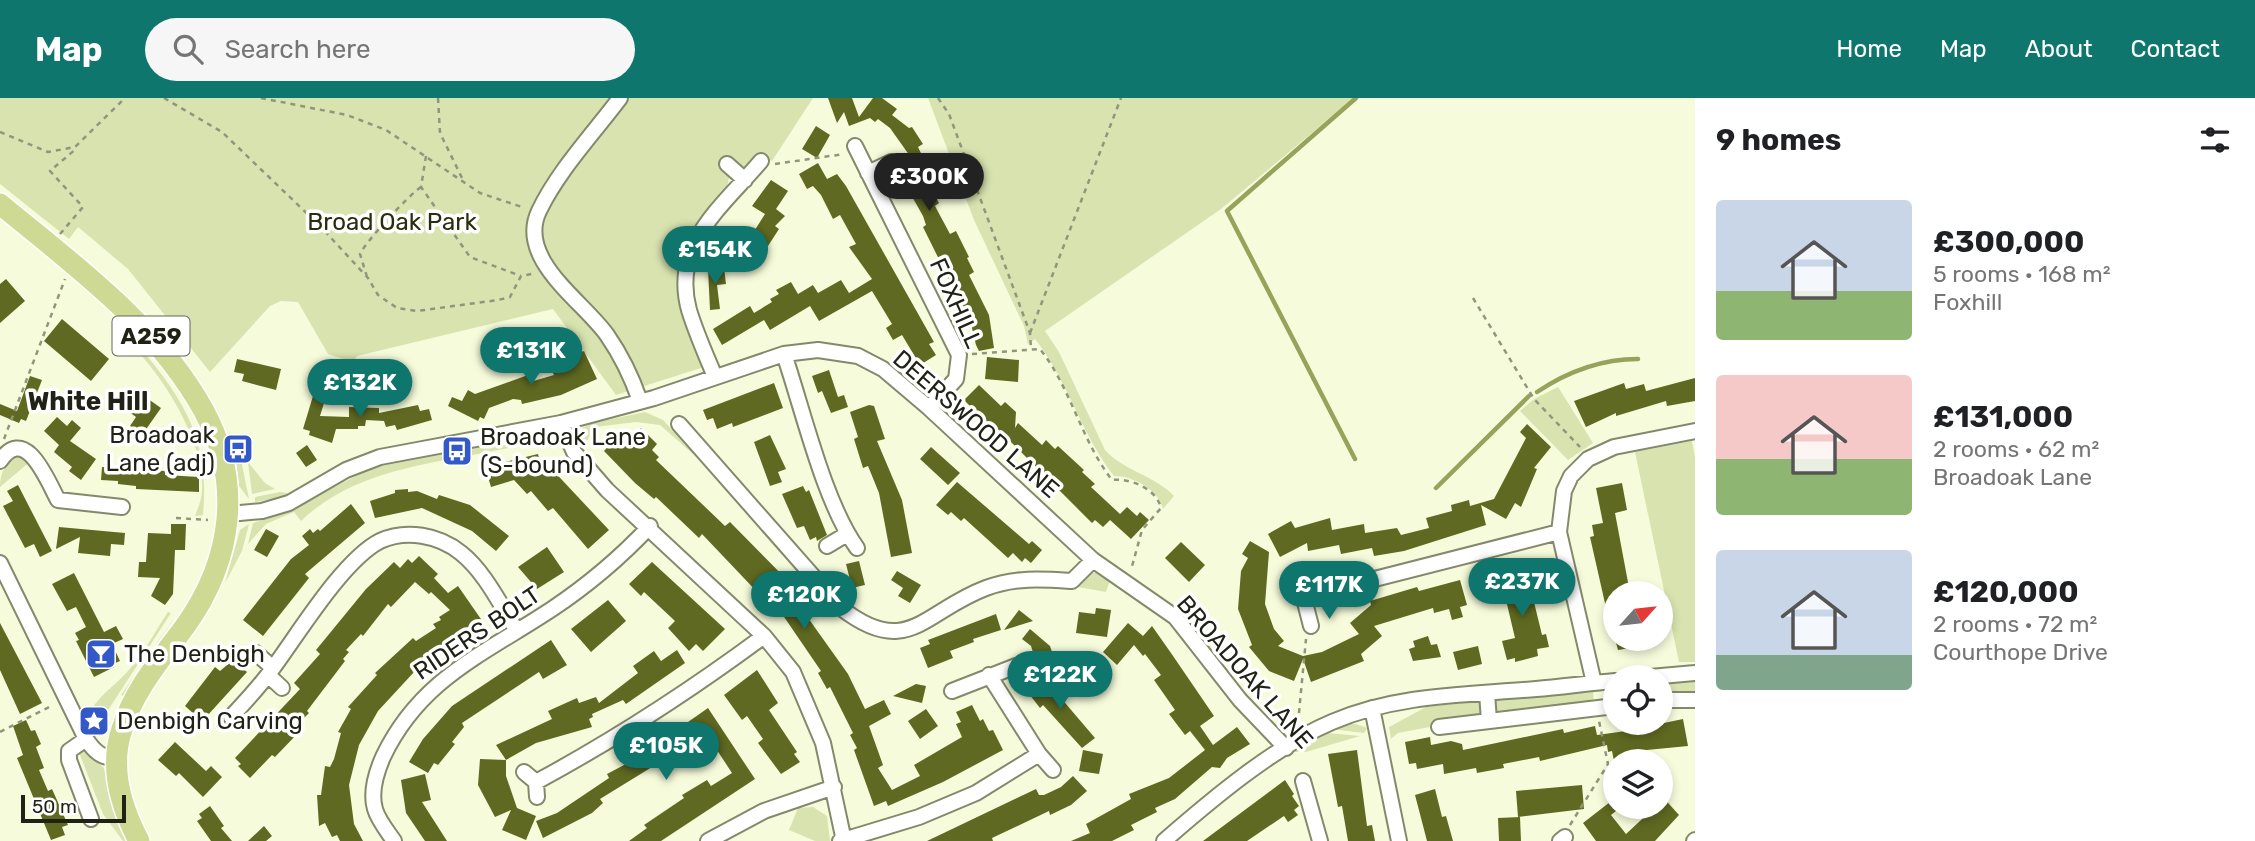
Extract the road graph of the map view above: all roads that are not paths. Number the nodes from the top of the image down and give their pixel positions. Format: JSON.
{"nodes":[{"id":1,"x":620,"y":98,"type":"edge"},
{"id":2,"x":856,"y":149,"type":"road end"},
{"id":3,"x":761,"y":162,"type":"road end"},
{"id":4,"x":891,"y":162,"type":"dead end"},
{"id":5,"x":727,"y":164,"type":"dead end"},
{"id":6,"x":868,"y":173,"type":"junction"},
{"id":7,"x":745,"y":180,"type":"junction"},
{"id":8,"x":0,"y":204,"type":"edge"},
{"id":9,"x":784,"y":354,"type":"junction"},
{"id":10,"x":715,"y":377,"type":"junction"},
{"id":11,"x":647,"y":400,"type":"junction"},
{"id":12,"x":929,"y":408,"type":"junction"},
{"id":13,"x":561,"y":423,"type":"junction"},
{"id":14,"x":679,"y":424,"type":"dead end"},
{"id":15,"x":1695,"y":431,"type":"edge"},
{"id":16,"x":2,"y":459,"type":"edge"},
{"id":17,"x":122,"y":509,"type":"dead end"},
{"id":18,"x":229,"y":518,"type":"junction"},
{"id":19,"x":650,"y":527,"type":"junction"},
{"id":20,"x":1559,"y":532,"type":"junction"},
{"id":21,"x":847,"y":534,"type":"junction"},
{"id":22,"x":827,"y":546,"type":"dead end"},
{"id":23,"x":857,"y":548,"type":"dead end"},
{"id":24,"x":1093,"y":560,"type":"junction"},
{"id":25,"x":0,"y":563,"type":"edge"},
{"id":26,"x":1297,"y":571,"type":"dead end"},
{"id":27,"x":1304,"y":597,"type":"junction"},
{"id":28,"x":1311,"y":626,"type":"road end"},
{"id":29,"x":517,"y":631,"type":"junction"},
{"id":30,"x":764,"y":636,"type":"junction"},
{"id":31,"x":256,"y":653,"type":"dead end"},
{"id":32,"x":1016,"y":666,"type":"dead end"},
{"id":33,"x":270,"y":672,"type":"junction"},
{"id":34,"x":1695,"y":673,"type":"edge"},
{"id":35,"x":989,"y":675,"type":"junction"},
{"id":36,"x":1673,"y":675,"type":"edge"},
{"id":37,"x":1594,"y":682,"type":"junction"},
{"id":38,"x":1603,"y":682,"type":"edge"},
{"id":39,"x":282,"y":688,"type":"dead end"},
{"id":40,"x":952,"y":691,"type":"dead end"},
{"id":41,"x":1487,"y":693,"type":"junction"},
{"id":42,"x":1673,"y":700,"type":"edge"},
{"id":43,"x":1695,"y":700,"type":"edge"},
{"id":44,"x":1372,"y":708,"type":"junction"},
{"id":45,"x":1603,"y":708,"type":"edge"},
{"id":46,"x":232,"y":717,"type":"dead end"},
{"id":47,"x":1489,"y":721,"type":"junction"},
{"id":48,"x":1438,"y":727,"type":"dead end"},
{"id":49,"x":86,"y":739,"type":"junction"},
{"id":50,"x":1291,"y":744,"type":"junction"},
{"id":51,"x":1039,"y":754,"type":"junction"},
{"id":52,"x":117,"y":758,"type":"junction"},
{"id":53,"x":1053,"y":770,"type":"dead end"},
{"id":54,"x":524,"y":772,"type":"dead end"},
{"id":55,"x":1303,"y":781,"type":"dead end"},
{"id":56,"x":834,"y":787,"type":"junction"},
{"id":57,"x":91,"y":819,"type":"dead end"},
{"id":58,"x":842,"y":840,"type":"edge"},
{"id":59,"x":139,"y":841,"type":"edge"},
{"id":60,"x":394,"y":841,"type":"edge"},
{"id":61,"x":708,"y":841,"type":"edge"},
{"id":62,"x":1164,"y":841,"type":"edge"},
{"id":63,"x":1320,"y":841,"type":"edge"},
{"id":64,"x":1399,"y":841,"type":"edge"}],
"edges":[{"from":1,"to":11,"type":"street"},
{"from":2,"to":6,"type":"street","name":"FOXHILL"},
{"from":3,"to":7,"type":"street"},
{"from":4,"to":6,"type":"street"},
{"from":5,"to":7,"type":"street"},
{"from":6,"to":12,"type":"street","name":"FOXHILL"},
{"from":7,"to":10,"type":"street"},
{"from":8,"to":18,"type":"highway","number":"A259"},
{"from":9,"to":10,"type":"street","name":"DEERSWOOD LANE"},
{"from":9,"to":12,"type":"street","name":"DEERSWOOD LANE"},
{"from":9,"to":21,"type":"street"},
{"from":10,"to":11,"type":"street","name":"DEERSWOOD LANE"},
{"from":11,"to":13,"type":"street"},
{"from":12,"to":24,"type":"street","name":"DEERSWOOD LANE"},
{"from":13,"to":18,"type":"street"},
{"from":13,"to":19,"type":"street"},
{"from":14,"to":24,"type":"street"},
{"from":15,"to":20,"type":"street"},
{"from":16,"to":17,"type":"street"},
{"from":18,"to":52,"type":"highway","number":"A259"},
{"from":19,"to":29,"type":"street","name":"RIDERS BOLT"},
{"from":19,"to":30,"type":"street"},
{"from":20,"to":27,"type":"street"},
{"from":20,"to":37,"type":"street"},
{"from":21,"to":22,"type":"street"},
{"from":21,"to":23,"type":"street"},
{"from":24,"to":50,"type":"street","name":"BROADOAK LANE"},
{"from":25,"to":49,"type":"street"},
{"from":26,"to":27,"type":"street"},
{"from":27,"to":28,"type":"street"},
{"from":29,"to":33,"type":"street"},
{"from":29,"to":60,"type":"street","name":"RIDERS BOLT"},
{"from":30,"to":54,"type":"street"},
{"from":30,"to":56,"type":"street"},
{"from":31,"to":33,"type":"street"},
{"from":32,"to":35,"type":"street"},
{"from":33,"to":39,"type":"street"},
{"from":33,"to":46,"type":"street"},
{"from":34,"to":36,"type":"street"},
{"from":35,"to":40,"type":"street"},
{"from":35,"to":51,"type":"street"},
{"from":37,"to":38,"type":"street"},
{"from":37,"to":41,"type":"street"},
{"from":41,"to":44,"type":"street"},
{"from":41,"to":47,"type":"street"},
{"from":42,"to":43,"type":"street"},
{"from":44,"to":50,"type":"street"},
{"from":44,"to":64,"type":"street"},
{"from":45,"to":47,"type":"street"},
{"from":47,"to":48,"type":"street"},
{"from":49,"to":52,"type":"street"},
{"from":49,"to":57,"type":"street"},
{"from":50,"to":62,"type":"street"},
{"from":51,"to":53,"type":"street"},
{"from":51,"to":58,"type":"street"},
{"from":52,"to":59,"type":"highway","number":"A259"},
{"from":55,"to":63,"type":"street","name":"BROADOAK LANE"},
{"from":56,"to":58,"type":"street"},
{"from":56,"to":61,"type":"street"}]}
